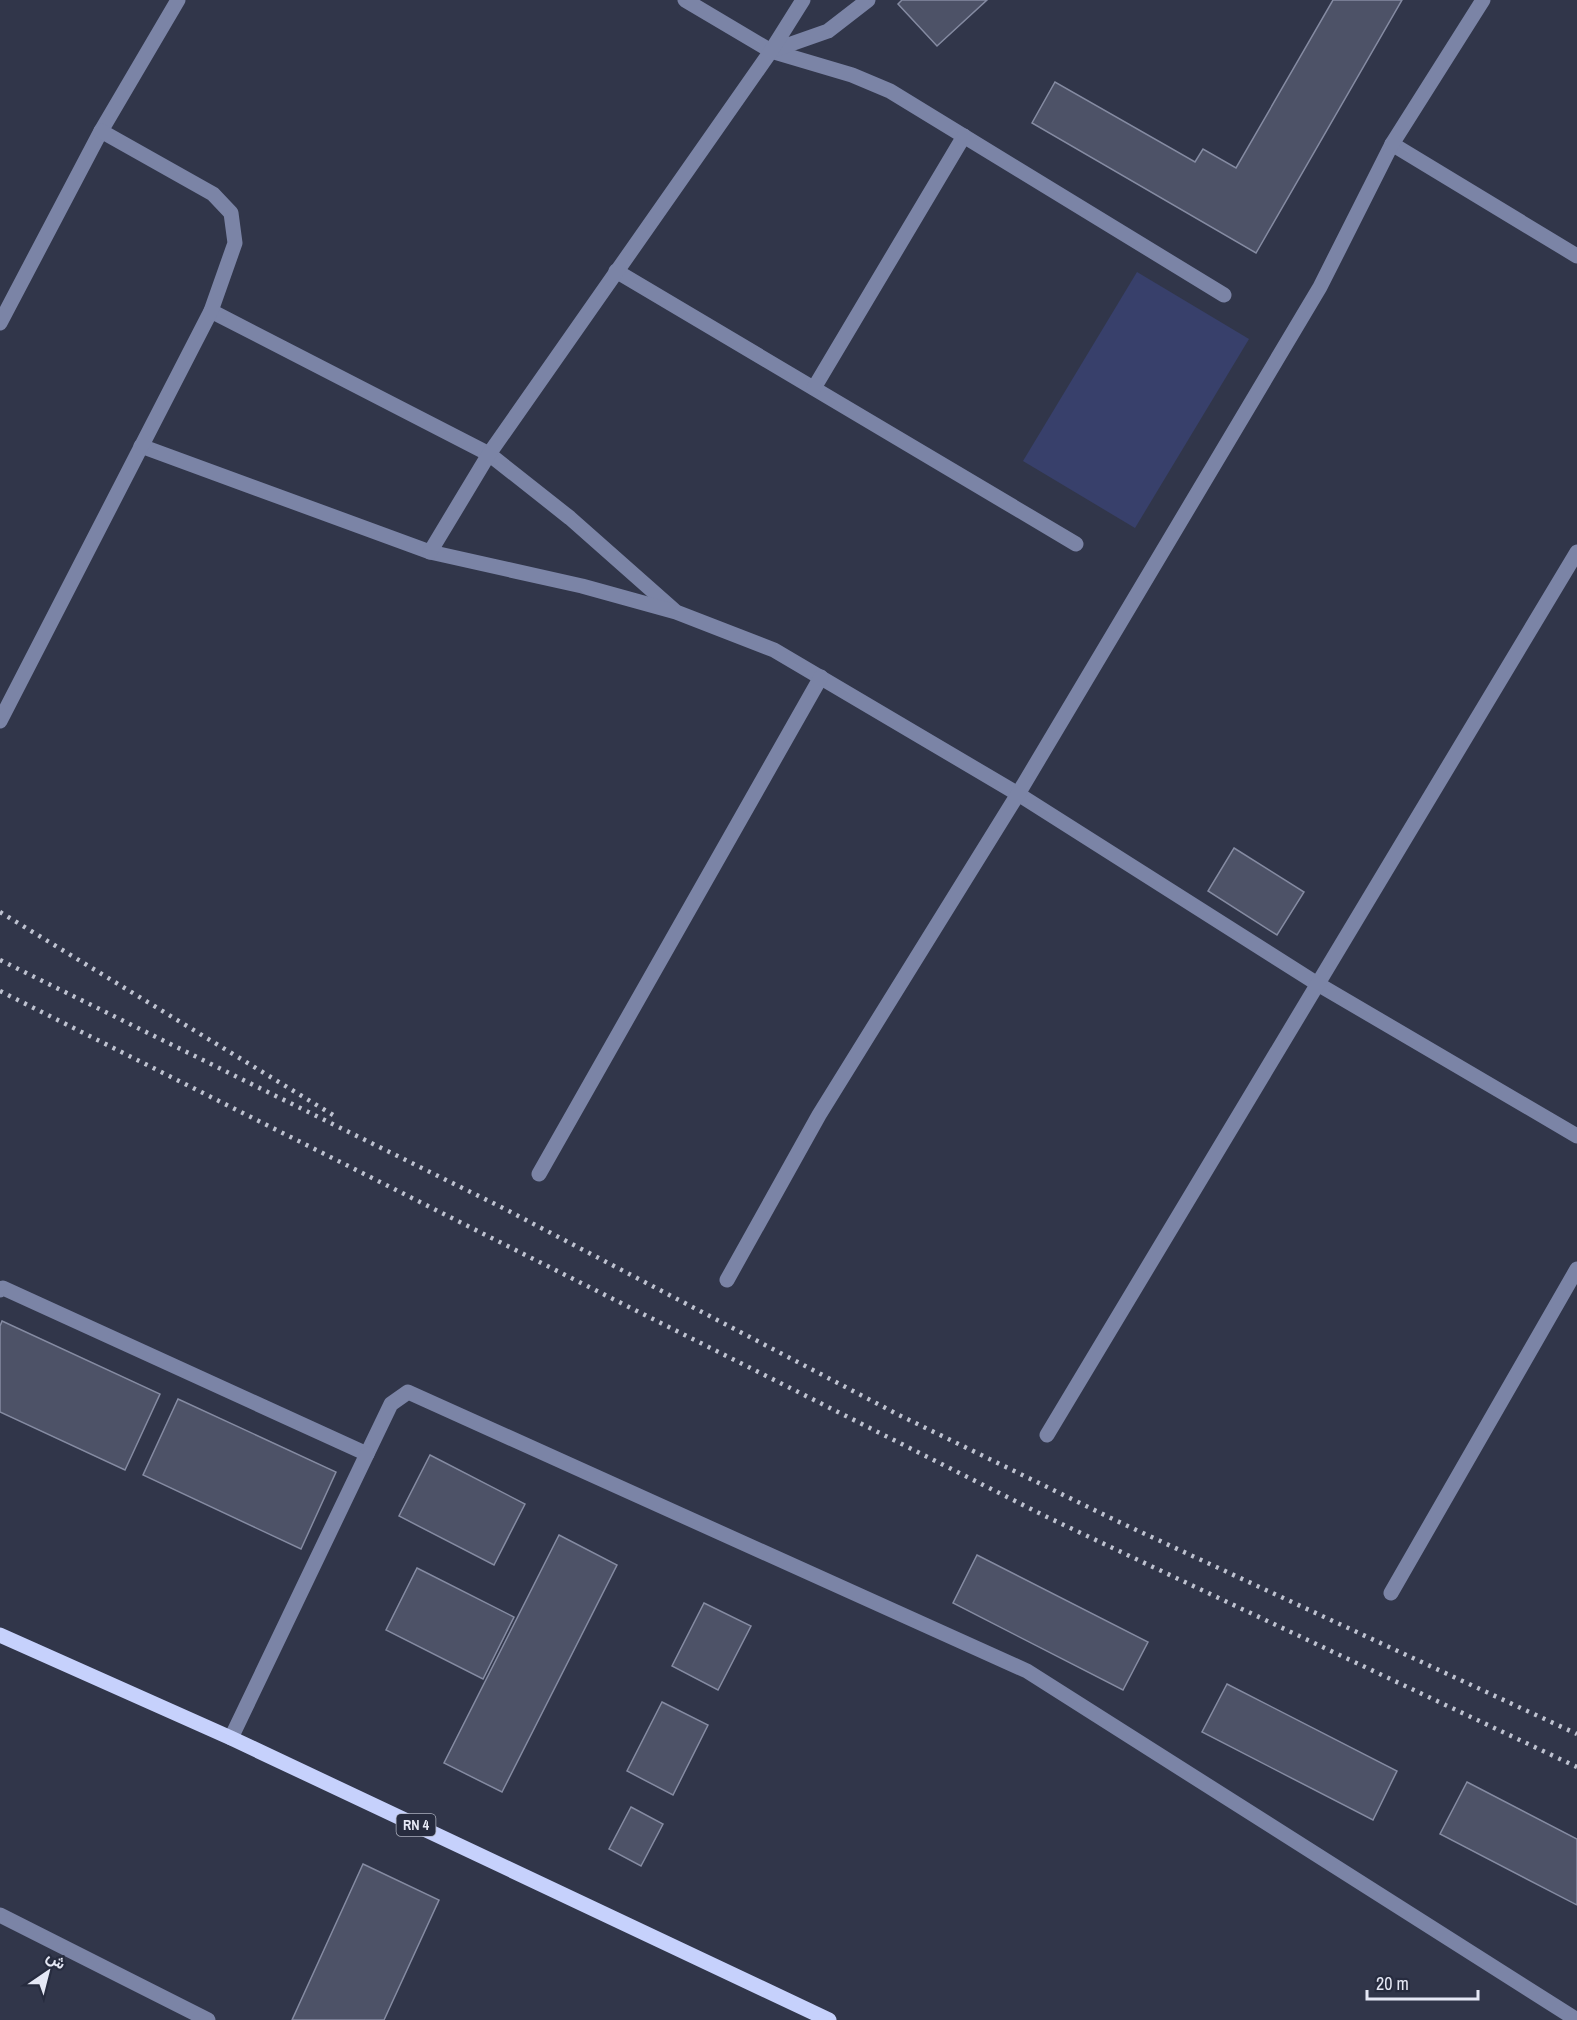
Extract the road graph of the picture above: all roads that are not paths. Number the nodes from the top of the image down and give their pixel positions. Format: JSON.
{"nodes":[{"id":1,"x":178,"y":0,"type":"edge"},
{"id":2,"x":684,"y":0,"type":"edge"},
{"id":3,"x":803,"y":0,"type":"edge"},
{"id":4,"x":868,"y":0,"type":"edge"},
{"id":5,"x":1483,"y":0,"type":"edge"},
{"id":6,"x":771,"y":51,"type":"junction"},
{"id":7,"x":101,"y":131,"type":"junction"},
{"id":8,"x":964,"y":136,"type":"junction"},
{"id":9,"x":1392,"y":144,"type":"junction"},
{"id":10,"x":1577,"y":256,"type":"edge"},
{"id":11,"x":616,"y":271,"type":"junction"},
{"id":12,"x":1224,"y":295,"type":"dead end"},
{"id":13,"x":211,"y":311,"type":"junction"},
{"id":14,"x":0,"y":323,"type":"edge"},
{"id":15,"x":814,"y":388,"type":"junction"},
{"id":16,"x":141,"y":446,"type":"junction"},
{"id":17,"x":489,"y":454,"type":"junction"},
{"id":18,"x":1076,"y":544,"type":"dead end"},
{"id":19,"x":430,"y":552,"type":"junction"},
{"id":20,"x":1577,"y":552,"type":"edge"},
{"id":21,"x":676,"y":612,"type":"junction"},
{"id":22,"x":821,"y":677,"type":"junction"},
{"id":23,"x":0,"y":721,"type":"edge"},
{"id":24,"x":1018,"y":794,"type":"junction"},
{"id":25,"x":1316,"y":983,"type":"junction"},
{"id":26,"x":1577,"y":1136,"type":"edge"},
{"id":27,"x":539,"y":1174,"type":"dead end"},
{"id":28,"x":1577,"y":1269,"type":"edge"},
{"id":29,"x":728,"y":1280,"type":"dead end"},
{"id":30,"x":0,"y":1290,"type":"edge"},
{"id":31,"x":1047,"y":1435,"type":"dead end"},
{"id":32,"x":367,"y":1454,"type":"junction"},
{"id":33,"x":1391,"y":1593,"type":"dead end"},
{"id":34,"x":0,"y":1635,"type":"edge"},
{"id":35,"x":231,"y":1738,"type":"junction"},
{"id":36,"x":0,"y":1915,"type":"edge"},
{"id":37,"x":208,"y":2020,"type":"edge"},
{"id":38,"x":829,"y":2020,"type":"edge"},
{"id":39,"x":1577,"y":2020,"type":"edge"}],
"edges":[{"from":1,"to":7,"type":"street"},
{"from":2,"to":6,"type":"street"},
{"from":3,"to":6,"type":"street"},
{"from":4,"to":6,"type":"street"},
{"from":5,"to":9,"type":"street"},
{"from":6,"to":8,"type":"street"},
{"from":6,"to":11,"type":"street"},
{"from":7,"to":13,"type":"street"},
{"from":7,"to":14,"type":"street"},
{"from":8,"to":12,"type":"street"},
{"from":8,"to":15,"type":"street"},
{"from":9,"to":10,"type":"street"},
{"from":9,"to":24,"type":"street"},
{"from":11,"to":15,"type":"street"},
{"from":11,"to":17,"type":"street"},
{"from":13,"to":16,"type":"street"},
{"from":13,"to":17,"type":"street"},
{"from":15,"to":18,"type":"street"},
{"from":16,"to":19,"type":"street"},
{"from":16,"to":23,"type":"street"},
{"from":17,"to":19,"type":"street"},
{"from":17,"to":21,"type":"street"},
{"from":19,"to":21,"type":"street"},
{"from":20,"to":25,"type":"street"},
{"from":21,"to":22,"type":"street"},
{"from":22,"to":24,"type":"street"},
{"from":22,"to":27,"type":"street"},
{"from":24,"to":25,"type":"street"},
{"from":24,"to":29,"type":"street"},
{"from":25,"to":26,"type":"street"},
{"from":25,"to":31,"type":"street"},
{"from":28,"to":33,"type":"street"},
{"from":30,"to":32,"type":"street"},
{"from":32,"to":35,"type":"street"},
{"from":32,"to":39,"type":"street"},
{"from":34,"to":35,"type":"main road","number":"RN 4"},
{"from":35,"to":38,"type":"main road","number":"RN 4"},
{"from":36,"to":37,"type":"street"}]}
